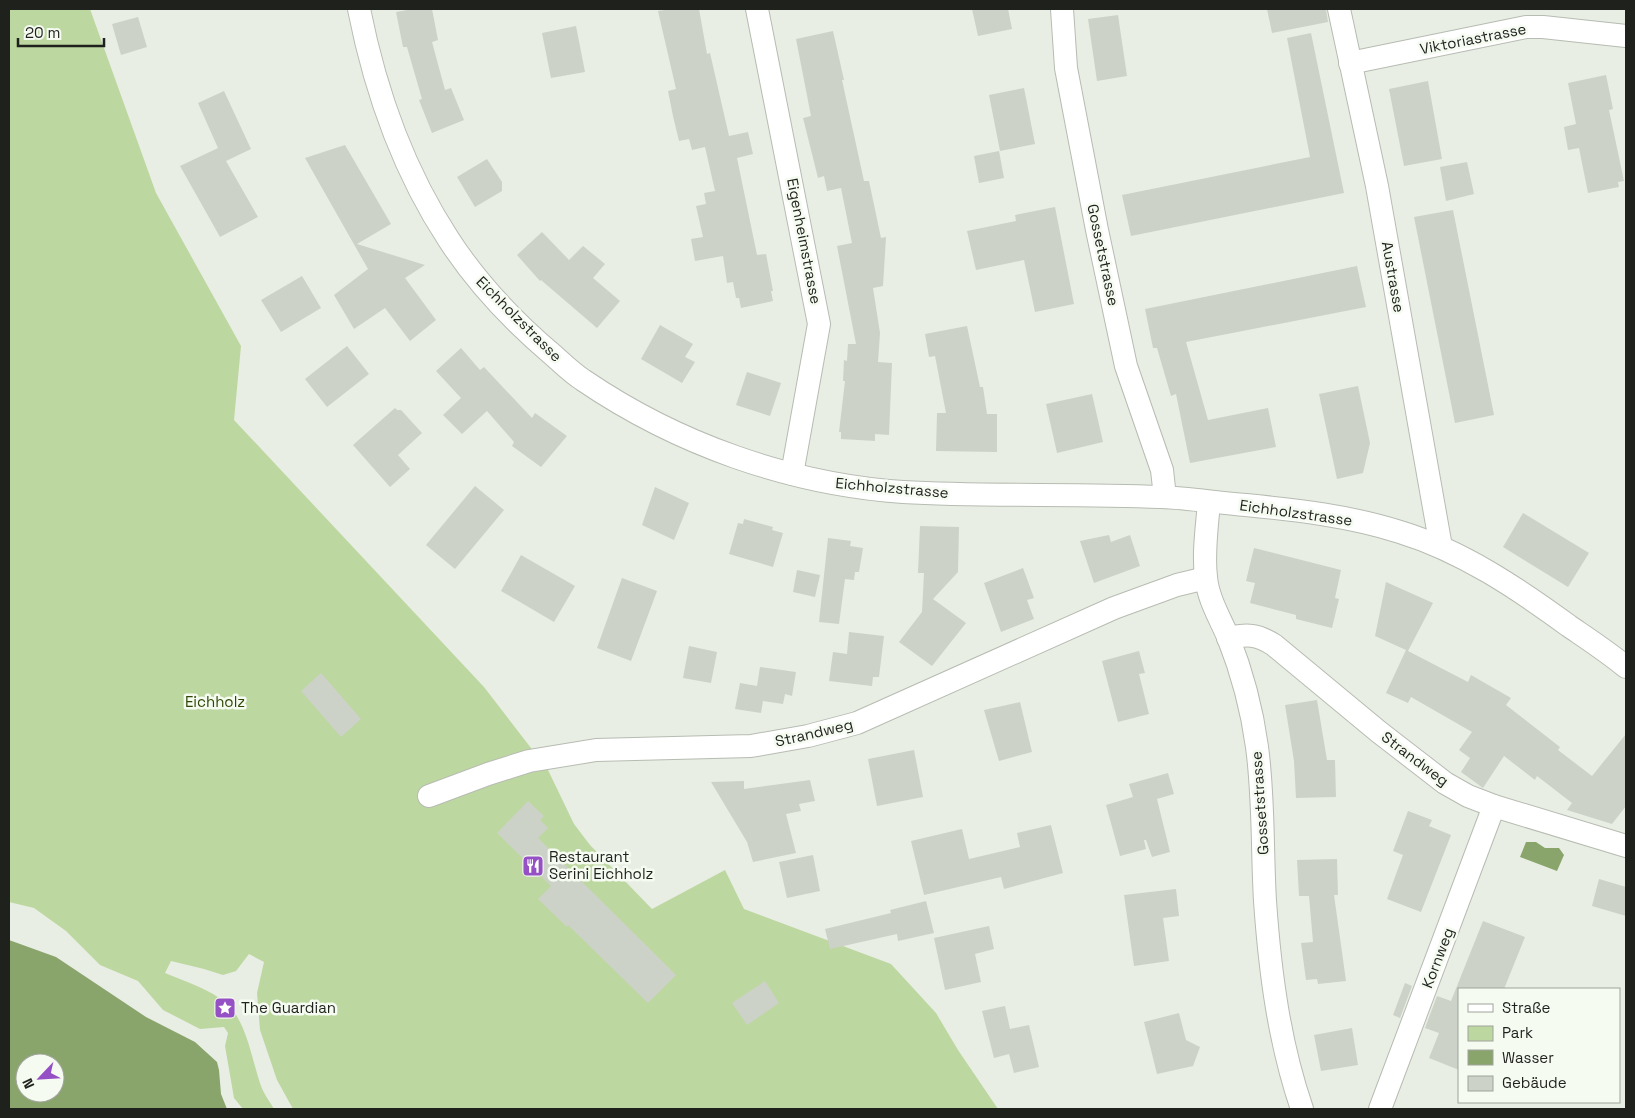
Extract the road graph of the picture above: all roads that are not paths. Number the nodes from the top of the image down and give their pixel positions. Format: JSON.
{"nodes":[{"id":1,"x":359,"y":9,"type":"edge"},
{"id":2,"x":757,"y":9,"type":"edge"},
{"id":3,"x":1062,"y":9,"type":"edge"},
{"id":4,"x":1338,"y":9,"type":"edge"},
{"id":5,"x":1626,"y":36,"type":"edge"},
{"id":6,"x":1350,"y":63,"type":"junction"},
{"id":7,"x":792,"y":474,"type":"junction"},
{"id":8,"x":1165,"y":497,"type":"junction"},
{"id":9,"x":1209,"y":502,"type":"junction"},
{"id":10,"x":1441,"y":546,"type":"junction"},
{"id":11,"x":1206,"y":578,"type":"junction"},
{"id":12,"x":1228,"y":638,"type":"junction"},
{"id":13,"x":1626,"y":667,"type":"edge"},
{"id":14,"x":429,"y":796,"type":"dead end"},
{"id":15,"x":1494,"y":806,"type":"junction"},
{"id":16,"x":1626,"y":846,"type":"edge"},
{"id":17,"x":1302,"y":1109,"type":"edge"},
{"id":18,"x":1380,"y":1109,"type":"edge"}],
"edges":[{"from":1,"to":7,"type":"street","name":"Eichholzstrasse"},
{"from":2,"to":7,"type":"street","name":"Eigenheimstrasse"},
{"from":3,"to":8,"type":"street","name":"Gossetstrasse"},
{"from":4,"to":6,"type":"street","name":"Austrasse"},
{"from":5,"to":6,"type":"street","name":"Viktoriastrasse"},
{"from":6,"to":10,"type":"street","name":"Austrasse"},
{"from":7,"to":8,"type":"street","name":"Eichholzstrasse"},
{"from":8,"to":9,"type":"street","name":"Eichholzstrasse"},
{"from":9,"to":10,"type":"street","name":"Eichholzstrasse"},
{"from":9,"to":11,"type":"street","name":"Gossetstrasse"},
{"from":10,"to":13,"type":"street","name":"Eichholzstrasse"},
{"from":11,"to":12,"type":"street","name":"Gossetstrasse"},
{"from":11,"to":14,"type":"street","name":"Strandweg"},
{"from":12,"to":15,"type":"street","name":"Strandweg"},
{"from":12,"to":17,"type":"street","name":"Gossetstrasse"},
{"from":15,"to":16,"type":"street","name":"Strandweg"},
{"from":15,"to":18,"type":"street","name":"Kornweg"}]}
